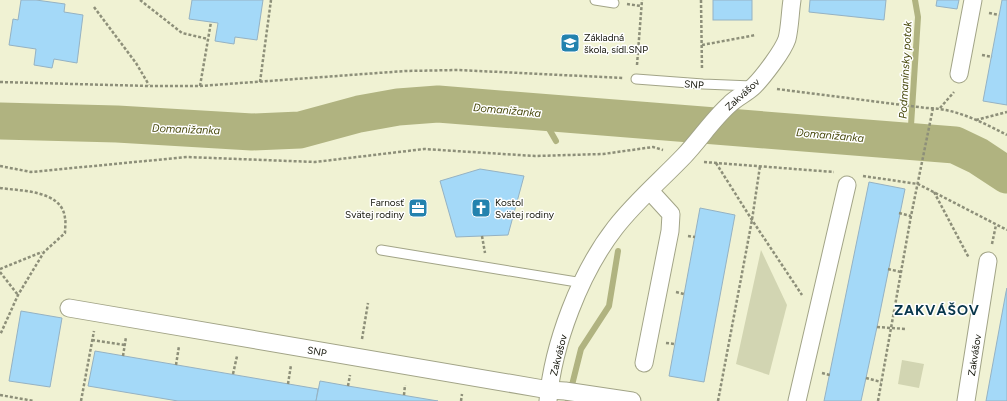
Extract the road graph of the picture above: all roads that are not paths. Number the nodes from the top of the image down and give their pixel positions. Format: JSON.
{"nodes":[{"id":1,"x":596,"y":0,"type":"edge"},
{"id":2,"x":792,"y":0,"type":"edge"},
{"id":3,"x":973,"y":0,"type":"edge"},
{"id":4,"x":614,"y":3,"type":"dead end"},
{"id":5,"x":959,"y":74,"type":"dead end"},
{"id":6,"x":636,"y":79,"type":"road end"},
{"id":7,"x":753,"y":86,"type":"junction"},
{"id":8,"x":847,"y":185,"type":"dead end"},
{"id":9,"x":650,"y":191,"type":"junction"},
{"id":10,"x":381,"y":250,"type":"dead end"},
{"id":11,"x":988,"y":261,"type":"dead end"},
{"id":12,"x":583,"y":283,"type":"junction"},
{"id":13,"x":69,"y":308,"type":"dead end"},
{"id":14,"x":644,"y":364,"type":"dead end"},
{"id":15,"x":560,"y":394,"type":"edge"},
{"id":16,"x":632,"y":401,"type":"edge"},
{"id":17,"x":797,"y":401,"type":"edge"},
{"id":18,"x":966,"y":401,"type":"edge"}],
"edges":[{"from":1,"to":4,"type":"lane"},
{"from":2,"to":7,"type":"street","name":"Zakvášov"},
{"from":3,"to":5,"type":"street"},
{"from":6,"to":7,"type":"lane","name":"SNP"},
{"from":7,"to":9,"type":"street","name":"Zakvášov"},
{"from":8,"to":17,"type":"street"},
{"from":9,"to":12,"type":"street","name":"Zakvášov"},
{"from":9,"to":14,"type":"street"},
{"from":10,"to":12,"type":"lane"},
{"from":11,"to":18,"type":"street","name":"Zakvášov"},
{"from":12,"to":15,"type":"street","name":"Zakvášov"},
{"from":13,"to":15,"type":"street","name":"SNP"},
{"from":15,"to":16,"type":"street"}]}
